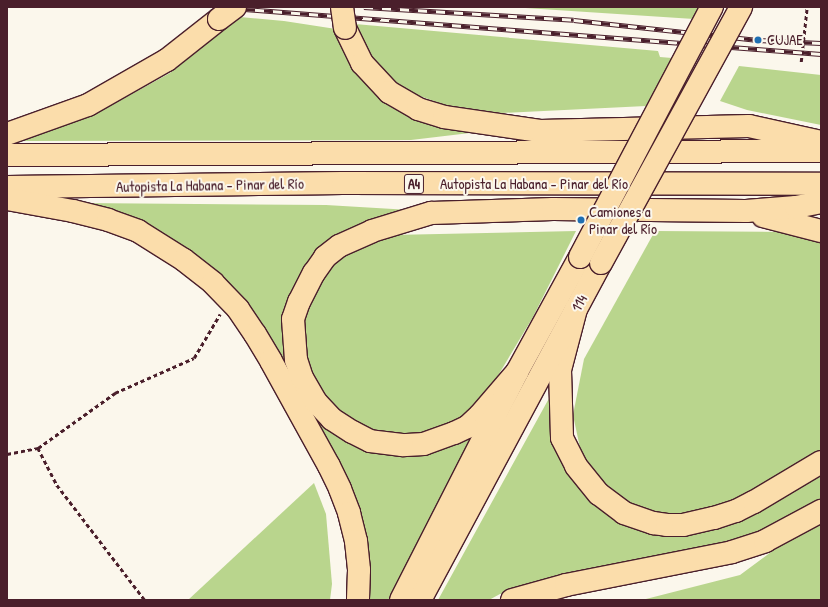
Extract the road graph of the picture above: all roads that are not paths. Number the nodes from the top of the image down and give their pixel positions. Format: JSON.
{"nodes":[{"id":1,"x":342,"y":7,"type":"edge"},
{"id":2,"x":712,"y":7,"type":"edge"},
{"id":3,"x":741,"y":7,"type":"edge"},
{"id":4,"x":227,"y":13,"type":"edge"},
{"id":5,"x":540,"y":131,"type":"junction"},
{"id":6,"x":7,"y":134,"type":"edge"},
{"id":7,"x":821,"y":142,"type":"edge"},
{"id":8,"x":821,"y":151,"type":"edge"},
{"id":9,"x":486,"y":153,"type":"junction"},
{"id":10,"x":7,"y":155,"type":"edge"},
{"id":11,"x":343,"y":183,"type":"junction"},
{"id":12,"x":821,"y":184,"type":"edge"},
{"id":13,"x":7,"y":187,"type":"edge"},
{"id":14,"x":7,"y":199,"type":"edge"},
{"id":15,"x":821,"y":202,"type":"edge"},
{"id":16,"x":507,"y":209,"type":"junction"},
{"id":17,"x":746,"y":211,"type":"junction"},
{"id":18,"x":821,"y":231,"type":"edge"},
{"id":19,"x":576,"y":309,"type":"junction"},
{"id":20,"x":517,"y":372,"type":"junction"},
{"id":21,"x":821,"y":462,"type":"edge"},
{"id":22,"x":821,"y":511,"type":"edge"},
{"id":23,"x":358,"y":600,"type":"edge"},
{"id":24,"x":400,"y":600,"type":"edge"},
{"id":25,"x":420,"y":600,"type":"edge"},
{"id":26,"x":512,"y":600,"type":"edge"}],
"edges":[{"from":1,"to":5,"type":"highway","bridge":true},
{"from":2,"to":20,"type":"highway","name":"114","bridge":true},
{"from":3,"to":19,"type":"highway","name":"114","bridge":true},
{"from":4,"to":6,"type":"highway"},
{"from":5,"to":7,"type":"highway"},
{"from":5,"to":9,"type":"highway"},
{"from":8,"to":9,"type":"highway","name":"Autopista La Habana - Pinar del Río","number":"A4"},
{"from":9,"to":10,"type":"highway","name":"Autopista La Habana - Pinar del Río","number":"A4"},
{"from":11,"to":12,"type":"highway","name":"Autopista La Habana - Pinar del Río","number":"A4"},
{"from":11,"to":13,"type":"highway","name":"Autopista La Habana - Pinar del Río","number":"A4"},
{"from":11,"to":16,"type":"highway"},
{"from":14,"to":23,"type":"highway"},
{"from":15,"to":17,"type":"highway"},
{"from":16,"to":17,"type":"highway"},
{"from":16,"to":20,"type":"highway"},
{"from":17,"to":18,"type":"highway"},
{"from":19,"to":21,"type":"highway"},
{"from":19,"to":25,"type":"highway","name":"114"},
{"from":20,"to":24,"type":"highway","name":"114"},
{"from":22,"to":26,"type":"highway"}]}
